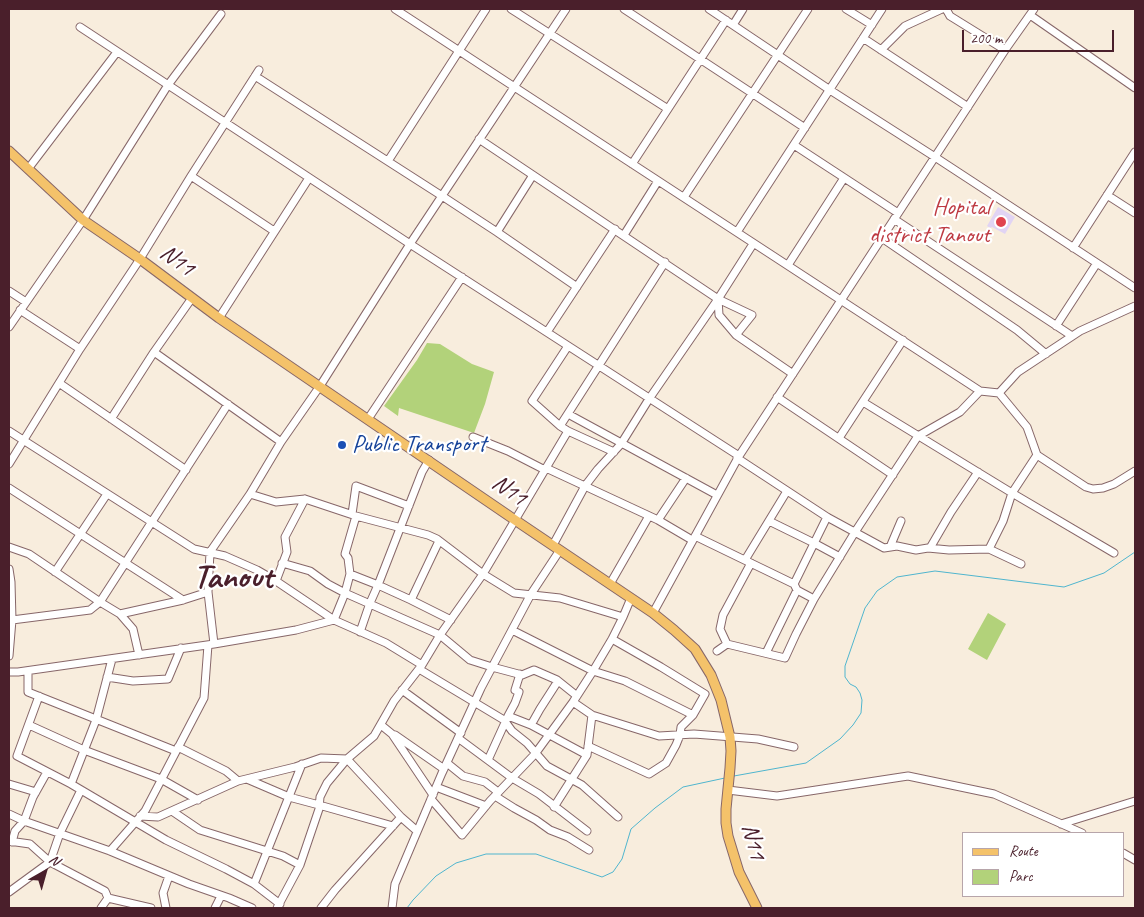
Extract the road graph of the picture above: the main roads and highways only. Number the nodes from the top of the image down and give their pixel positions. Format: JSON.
{"nodes":[{"id":1,"x":9,"y":151,"type":"edge"},
{"id":2,"x":757,"y":908,"type":"edge"}],
"edges":[{"from":1,"to":2,"type":"main road","name":"N11"}]}
